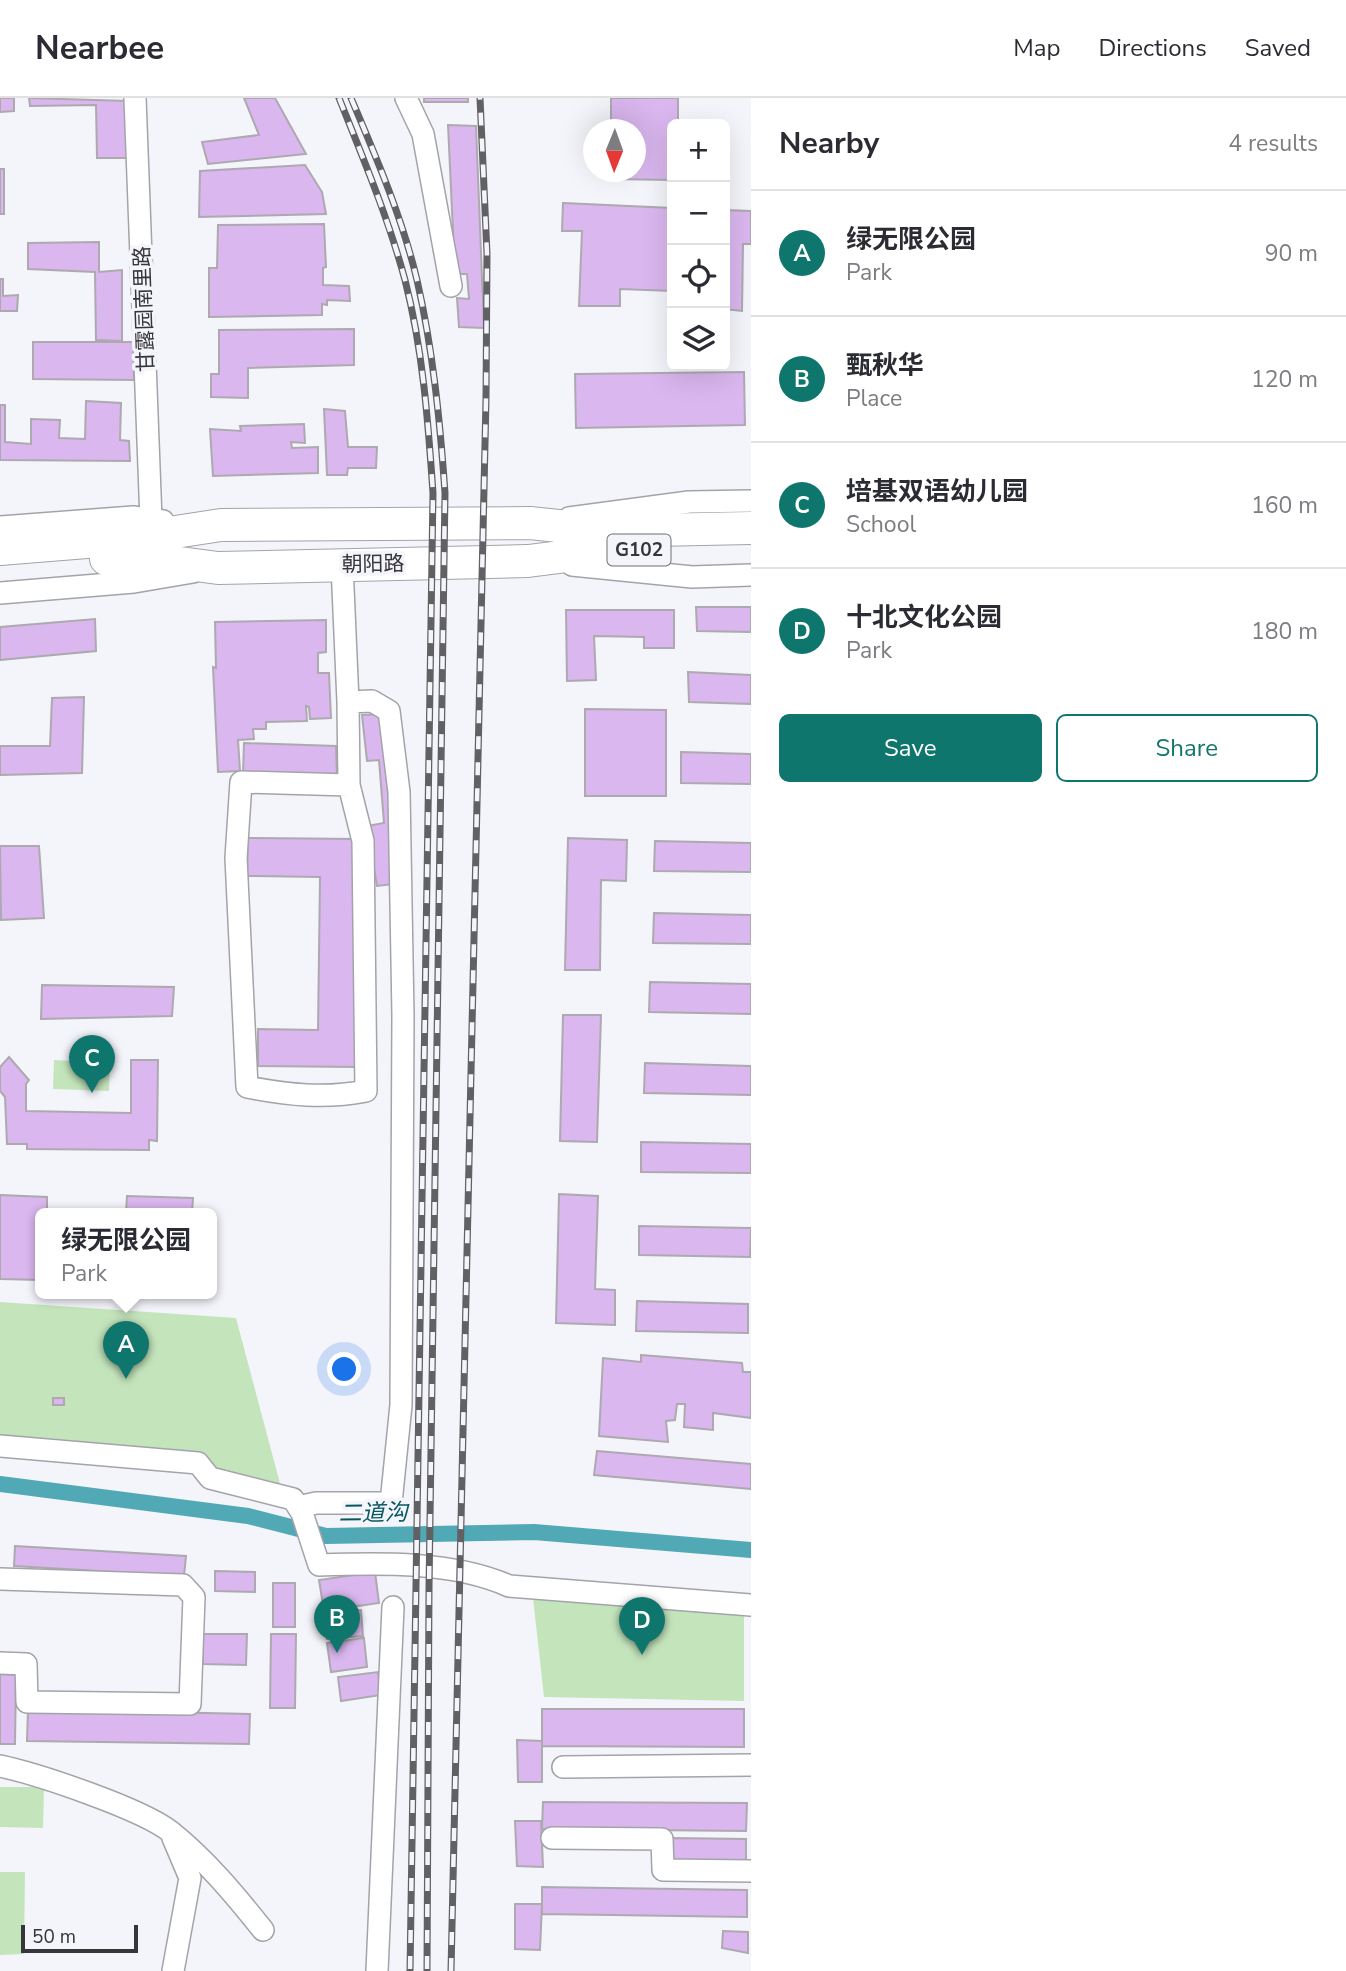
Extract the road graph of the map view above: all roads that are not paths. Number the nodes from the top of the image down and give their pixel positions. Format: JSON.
{"nodes":[{"id":1,"x":135,"y":98,"type":"edge"},
{"id":2,"x":407,"y":98,"type":"edge"},
{"id":3,"x":451,"y":286,"type":"dead end"},
{"id":4,"x":751,"y":502,"type":"edge"},
{"id":5,"x":151,"y":520,"type":"junction"},
{"id":6,"x":530,"y":523,"type":"junction"},
{"id":7,"x":221,"y":525,"type":"junction"},
{"id":8,"x":0,"y":527,"type":"edge"},
{"id":9,"x":751,"y":528,"type":"edge"},
{"id":10,"x":751,"y":548,"type":"edge"},
{"id":11,"x":0,"y":549,"type":"edge"},
{"id":12,"x":528,"y":561,"type":"junction"},
{"id":13,"x":342,"y":565,"type":"junction"},
{"id":14,"x":0,"y":568,"type":"edge"},
{"id":15,"x":218,"y":568,"type":"junction"},
{"id":16,"x":751,"y":575,"type":"edge"},
{"id":17,"x":0,"y":593,"type":"edge"},
{"id":18,"x":348,"y":702,"type":"junction"},
{"id":19,"x":349,"y":785,"type":"junction"},
{"id":20,"x":0,"y":1446,"type":"edge"},
{"id":21,"x":300,"y":1510,"type":"junction"},
{"id":22,"x":0,"y":1579,"type":"edge"},
{"id":23,"x":751,"y":1605,"type":"edge"},
{"id":24,"x":393,"y":1607,"type":"dead end"},
{"id":25,"x":0,"y":1663,"type":"edge"},
{"id":26,"x":751,"y":1765,"type":"edge"},
{"id":27,"x":0,"y":1766,"type":"edge"},
{"id":28,"x":563,"y":1768,"type":"dead end"},
{"id":29,"x":169,"y":1830,"type":"junction"},
{"id":30,"x":552,"y":1838,"type":"dead end"},
{"id":31,"x":751,"y":1871,"type":"edge"},
{"id":32,"x":263,"y":1930,"type":"dead end"},
{"id":33,"x":173,"y":1971,"type":"edge"},
{"id":34,"x":377,"y":1971,"type":"edge"}],
"edges":[{"from":1,"to":5,"type":"street","name":"甘露园南里路"},
{"from":2,"to":3,"type":"street"},
{"from":4,"to":6,"type":"street","name":"朝阳路"},
{"from":5,"to":7,"type":"street","name":"朝阳路"},
{"from":5,"to":8,"type":"street","name":"朝阳路"},
{"from":6,"to":7,"type":"highway","name":"朝阳路","number":"G102"},
{"from":6,"to":9,"type":"highway","name":"朝阳路","number":"G102"},
{"from":7,"to":11,"type":"highway","name":"朝阳路","number":"G102"},
{"from":10,"to":12,"type":"highway","name":"朝阳路","number":"G102"},
{"from":12,"to":13,"type":"highway","name":"朝阳路","number":"G102"},
{"from":12,"to":16,"type":"street","name":"朝阳路"},
{"from":13,"to":15,"type":"highway","name":"朝阳路","number":"G102"},
{"from":13,"to":18,"type":"street"},
{"from":14,"to":15,"type":"highway","name":"朝阳路","number":"G102"},
{"from":15,"to":17,"type":"street","name":"朝阳路"},
{"from":18,"to":19,"type":"street"},
{"from":18,"to":21,"type":"street"},
{"from":19,"to":19,"type":"street"},
{"from":20,"to":21,"type":"street"},
{"from":21,"to":23,"type":"street"},
{"from":22,"to":25,"type":"street"},
{"from":24,"to":34,"type":"street"},
{"from":26,"to":28,"type":"street"},
{"from":27,"to":29,"type":"street"},
{"from":29,"to":32,"type":"street"},
{"from":29,"to":33,"type":"street"},
{"from":30,"to":31,"type":"street"}]}
